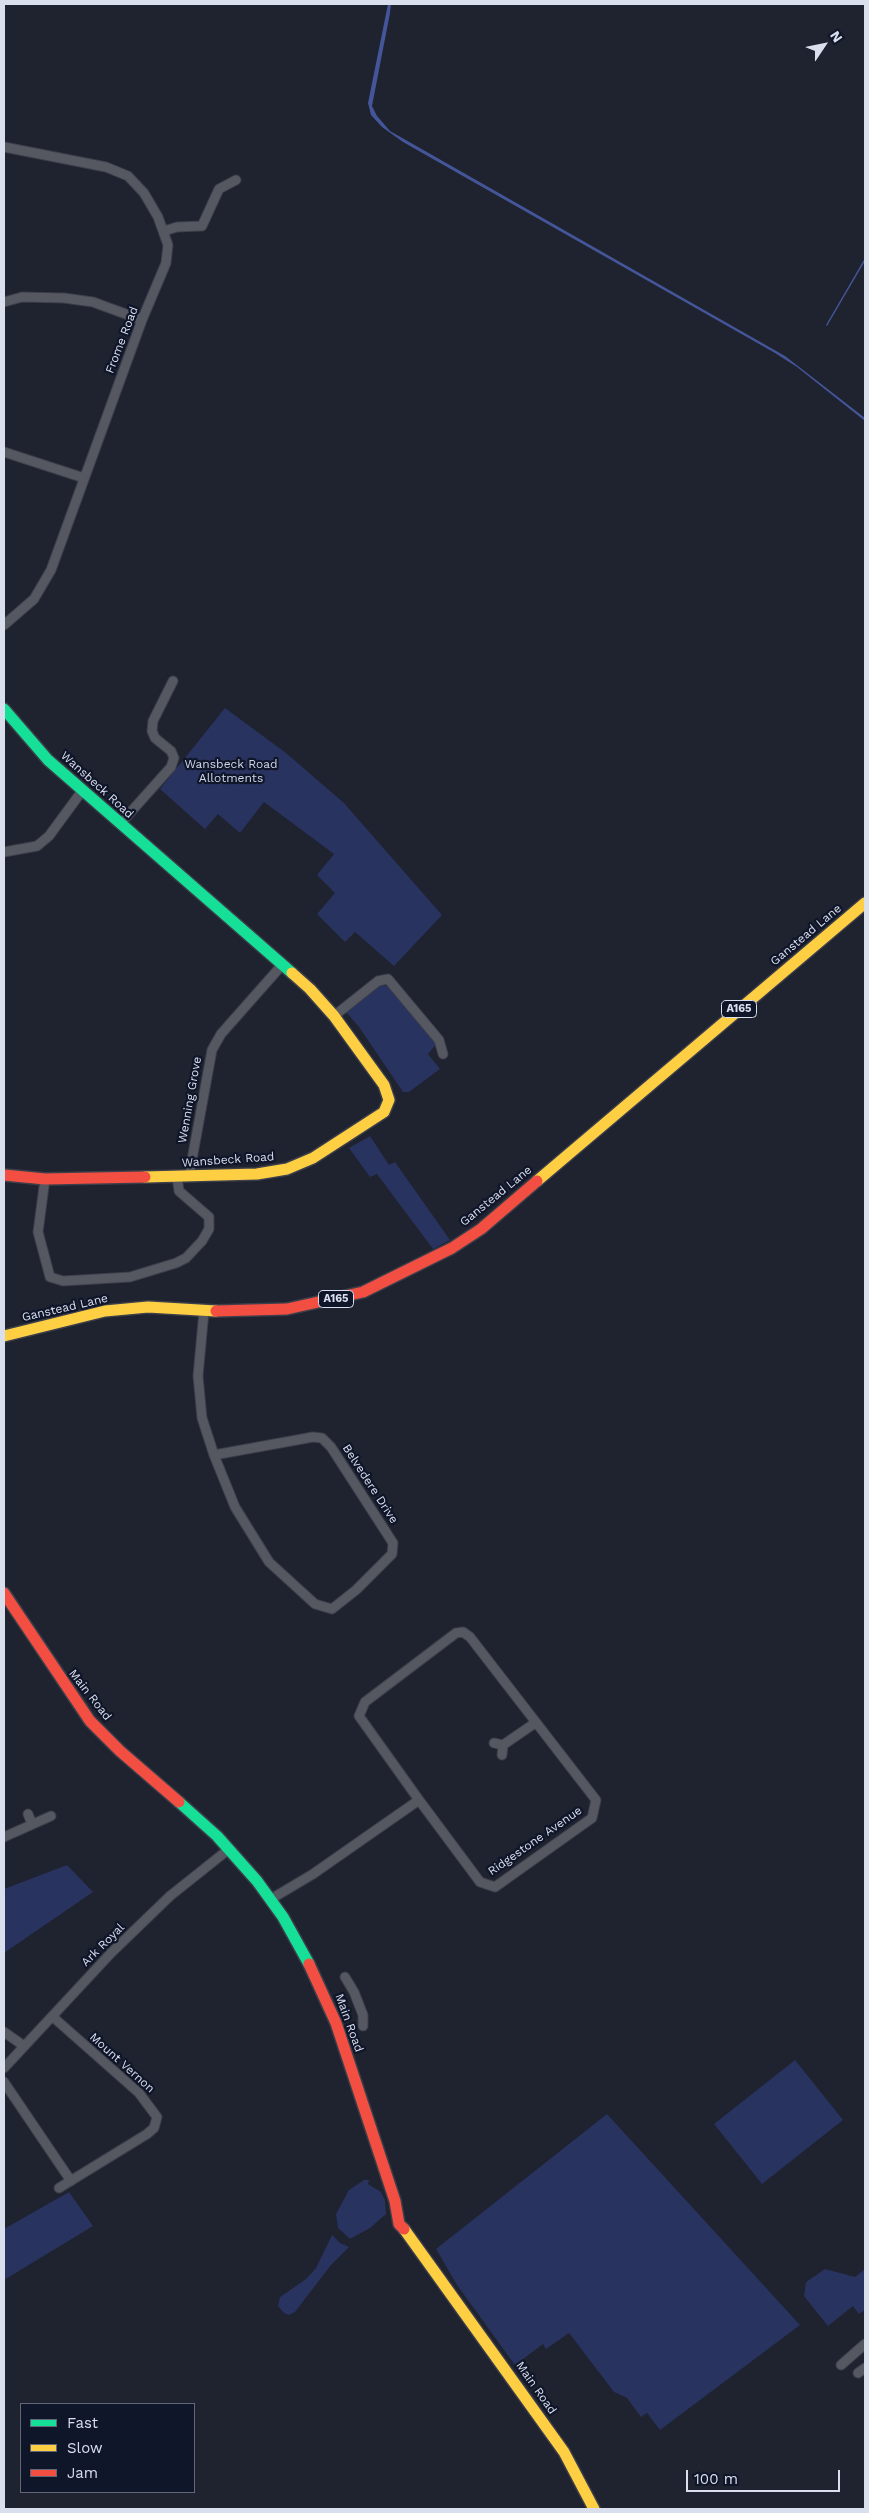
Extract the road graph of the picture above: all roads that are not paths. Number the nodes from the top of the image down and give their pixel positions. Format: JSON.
{"nodes":[{"id":1,"x":4,"y":147,"type":"edge"},
{"id":2,"x":236,"y":180,"type":"dead end"},
{"id":3,"x":164,"y":231,"type":"junction"},
{"id":4,"x":4,"y":302,"type":"edge"},
{"id":5,"x":142,"y":320,"type":"junction"},
{"id":6,"x":4,"y":452,"type":"edge"},
{"id":7,"x":84,"y":478,"type":"junction"},
{"id":8,"x":4,"y":625,"type":"edge"},
{"id":9,"x":173,"y":681,"type":"dead end"},
{"id":10,"x":4,"y":709,"type":"edge"},
{"id":11,"x":82,"y":791,"type":"junction"},
{"id":12,"x":120,"y":824,"type":"junction"},
{"id":13,"x":4,"y":852,"type":"edge"},
{"id":14,"x":865,"y":903,"type":"edge"},
{"id":15,"x":282,"y":964,"type":"junction"},
{"id":16,"x":334,"y":1016,"type":"junction"},
{"id":17,"x":443,"y":1054,"type":"dead end"},
{"id":18,"x":4,"y":1175,"type":"edge"},
{"id":19,"x":189,"y":1176,"type":"junction"},
{"id":20,"x":177,"y":1177,"type":"junction"},
{"id":21,"x":45,"y":1179,"type":"junction"},
{"id":22,"x":204,"y":1311,"type":"junction"},
{"id":23,"x":4,"y":1336,"type":"edge"},
{"id":24,"x":214,"y":1456,"type":"junction"},
{"id":25,"x":4,"y":1594,"type":"edge"},
{"id":26,"x":535,"y":1723,"type":"junction"},
{"id":27,"x":502,"y":1755,"type":"dead end"},
{"id":28,"x":419,"y":1800,"type":"junction"},
{"id":29,"x":28,"y":1814,"type":"dead end"},
{"id":30,"x":50,"y":1816,"type":"dead end"},
{"id":31,"x":32,"y":1824,"type":"junction"},
{"id":32,"x":4,"y":1837,"type":"edge"},
{"id":33,"x":229,"y":1849,"type":"junction"},
{"id":34,"x":271,"y":1900,"type":"junction"},
{"id":35,"x":345,"y":1977,"type":"dead end"},
{"id":36,"x":53,"y":2017,"type":"junction"},
{"id":37,"x":363,"y":2026,"type":"dead end"},
{"id":38,"x":4,"y":2032,"type":"edge"},
{"id":39,"x":24,"y":2046,"type":"junction"},
{"id":40,"x":4,"y":2068,"type":"edge"},
{"id":41,"x":4,"y":2082,"type":"edge"},
{"id":42,"x":71,"y":2181,"type":"junction"},
{"id":43,"x":59,"y":2188,"type":"dead end"},
{"id":44,"x":865,"y":2344,"type":"edge"},
{"id":45,"x":841,"y":2365,"type":"dead end"},
{"id":46,"x":594,"y":2509,"type":"edge"}],
"edges":[{"from":1,"to":3,"type":"street","name":"Frome Road"},
{"from":2,"to":3,"type":"street"},
{"from":3,"to":5,"type":"street","name":"Frome Road"},
{"from":4,"to":5,"type":"street"},
{"from":5,"to":7,"type":"street","name":"Frome Road"},
{"from":6,"to":7,"type":"street"},
{"from":7,"to":8,"type":"street","name":"Frome Road"},
{"from":9,"to":12,"type":"street"},
{"from":10,"to":11,"type":"main road","name":"Wansbeck Road"},
{"from":11,"to":12,"type":"main road","name":"Wansbeck Road"},
{"from":11,"to":13,"type":"street"},
{"from":12,"to":15,"type":"main road","name":"Wansbeck Road"},
{"from":14,"to":22,"type":"main road","name":"Ganstead Lane","number":"A165"},
{"from":15,"to":16,"type":"main road","name":"Wansbeck Road"},
{"from":15,"to":19,"type":"street","name":"Wenning Grove"},
{"from":16,"to":17,"type":"street"},
{"from":16,"to":19,"type":"main road","name":"Wansbeck Road"},
{"from":18,"to":21,"type":"main road","name":"Wansbeck Road"},
{"from":19,"to":20,"type":"main road","name":"Wansbeck Road"},
{"from":20,"to":21,"type":"main road","name":"Wansbeck Road"},
{"from":20,"to":21,"type":"street"},
{"from":22,"to":23,"type":"main road","name":"Ganstead Lane","number":"A165"},
{"from":22,"to":24,"type":"street","name":"Belvedere Drive"},
{"from":24,"to":24,"type":"street","name":"Belvedere Drive"},
{"from":25,"to":33,"type":"main road","name":"Main Road"},
{"from":26,"to":27,"type":"street"},
{"from":26,"to":28,"type":"street","name":"Ridgestone Avenue"},
{"from":26,"to":28,"type":"street","name":"Ridgestone Avenue"},
{"from":28,"to":34,"type":"street"},
{"from":29,"to":31,"type":"street"},
{"from":30,"to":31,"type":"street"},
{"from":31,"to":32,"type":"street"},
{"from":33,"to":34,"type":"main road","name":"Main Road"},
{"from":33,"to":36,"type":"street","name":"Ark Royal"},
{"from":34,"to":46,"type":"main road","name":"Main Road"},
{"from":35,"to":37,"type":"street","name":"Main Road"},
{"from":36,"to":39,"type":"street","name":"Ark Royal"},
{"from":36,"to":42,"type":"street","name":"Mount Vernon"},
{"from":38,"to":39,"type":"street"},
{"from":39,"to":40,"type":"street","name":"Ark Royal"},
{"from":41,"to":42,"type":"street"},
{"from":42,"to":43,"type":"street","name":"Mount Vernon"},
{"from":44,"to":45,"type":"street"}]}
